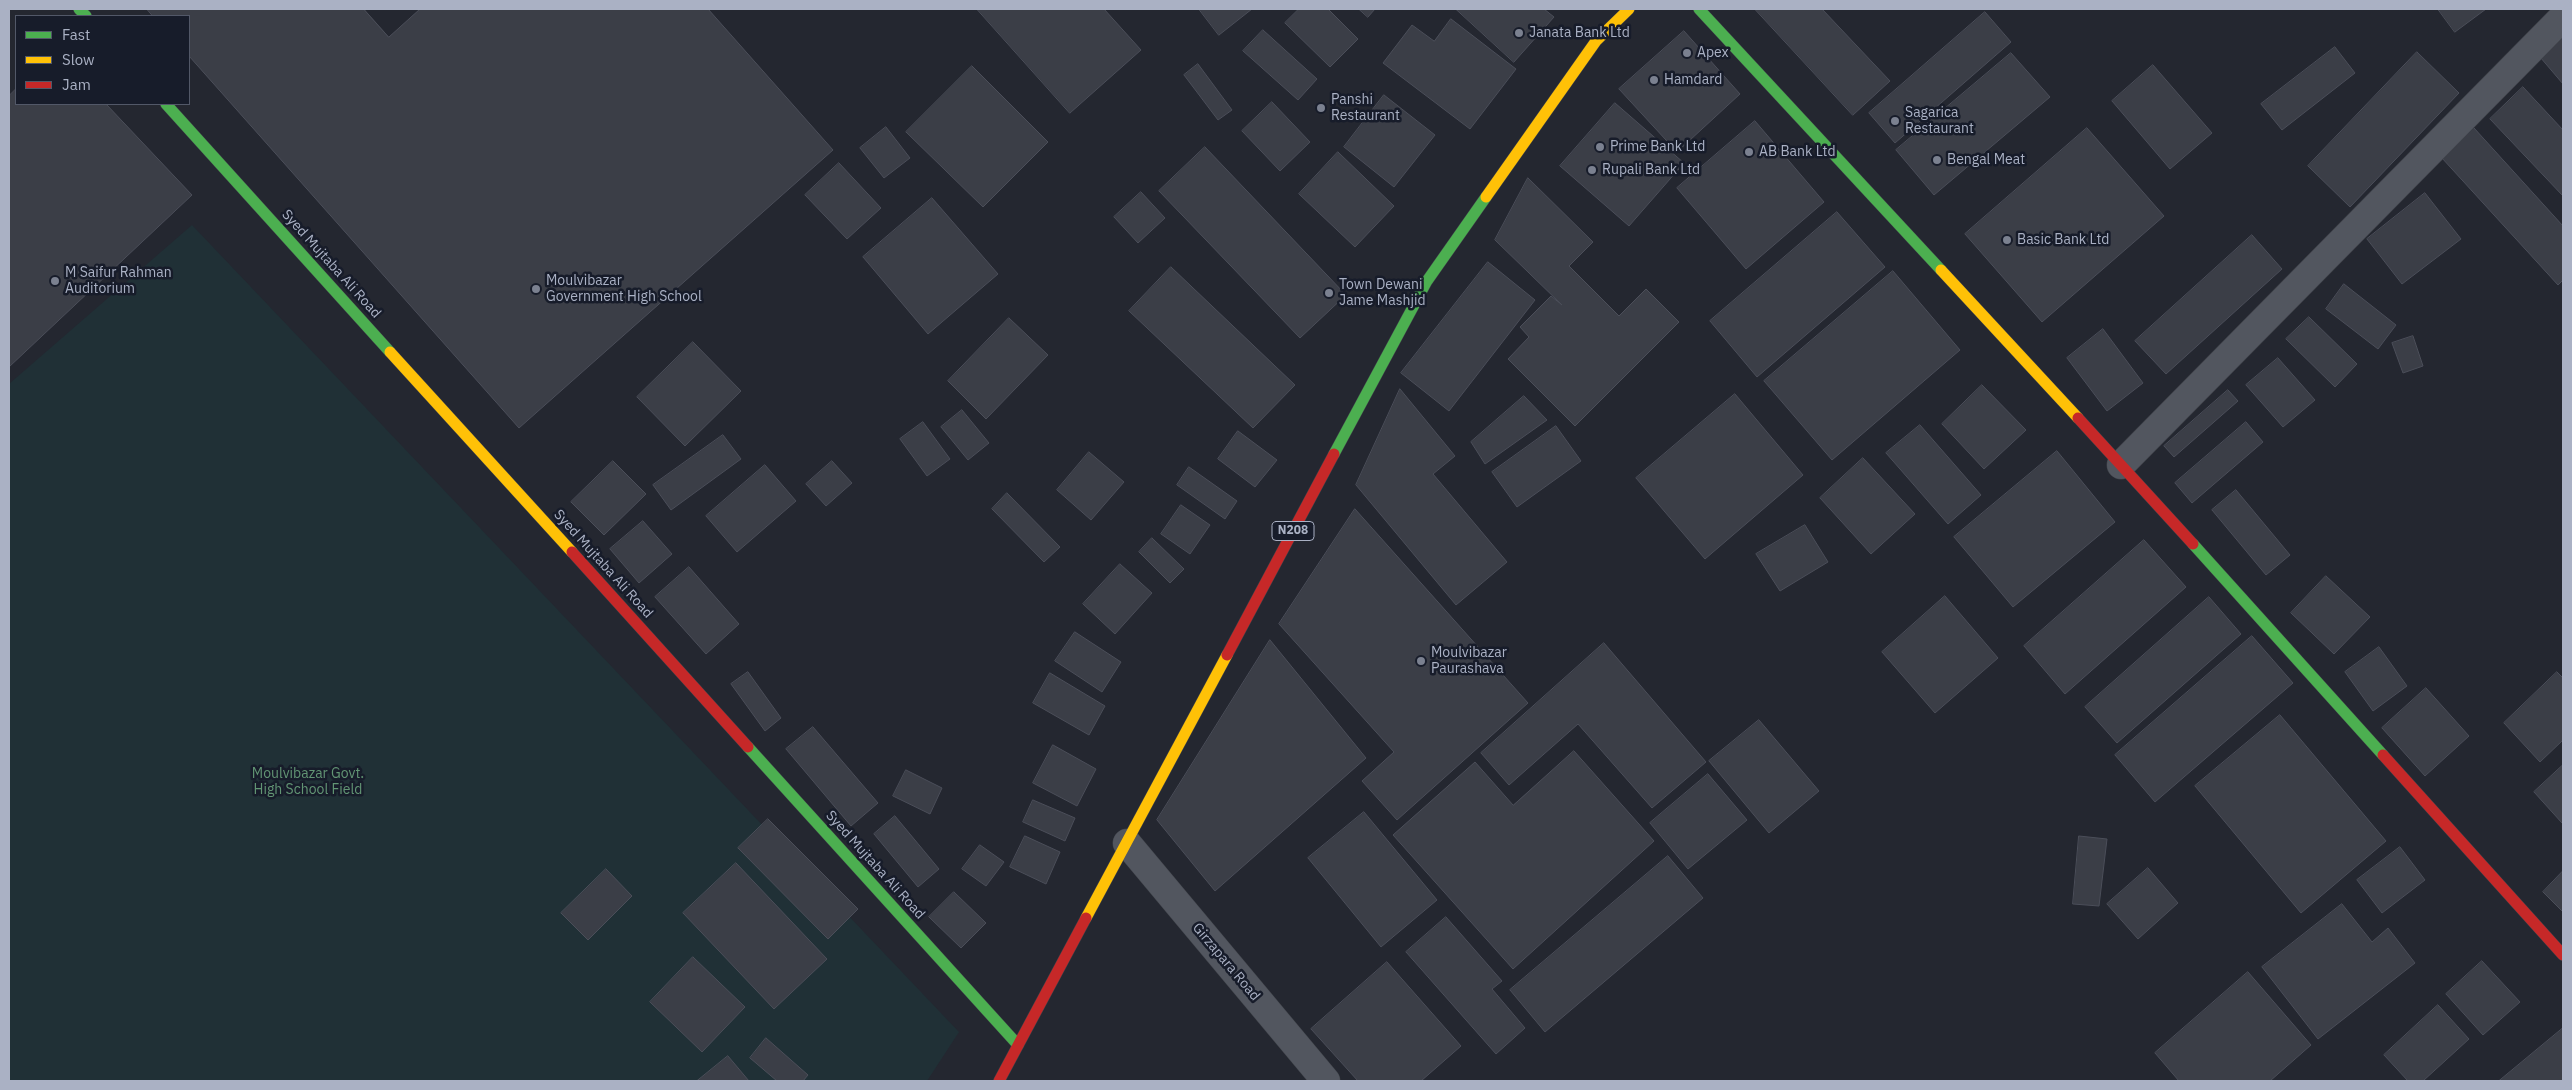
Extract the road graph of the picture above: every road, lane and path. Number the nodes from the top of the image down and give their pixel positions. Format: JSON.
{"nodes":[{"id":1,"x":1629,"y":9,"type":"edge"},
{"id":2,"x":1699,"y":9,"type":"edge"},
{"id":3,"x":2563,"y":17,"type":"edge"},
{"id":4,"x":167,"y":105,"type":"edge"},
{"id":5,"x":2120,"y":465,"type":"junction"},
{"id":6,"x":1127,"y":843,"type":"junction"},
{"id":7,"x":2563,"y":955,"type":"edge"},
{"id":8,"x":1018,"y":1045,"type":"junction"},
{"id":9,"x":999,"y":1081,"type":"edge"},
{"id":10,"x":1326,"y":1081,"type":"edge"}],
"edges":[{"from":1,"to":6,"type":"main road","number":"N208"},
{"from":2,"to":5,"type":"main road"},
{"from":3,"to":5,"type":"street"},
{"from":4,"to":8,"type":"main road","name":"Syed Mujtaba Ali Road"},
{"from":5,"to":7,"type":"main road"},
{"from":6,"to":8,"type":"main road","number":"N208"},
{"from":6,"to":10,"type":"street","name":"Girzapara Road"},
{"from":8,"to":9,"type":"main road","number":"N208"}]}
